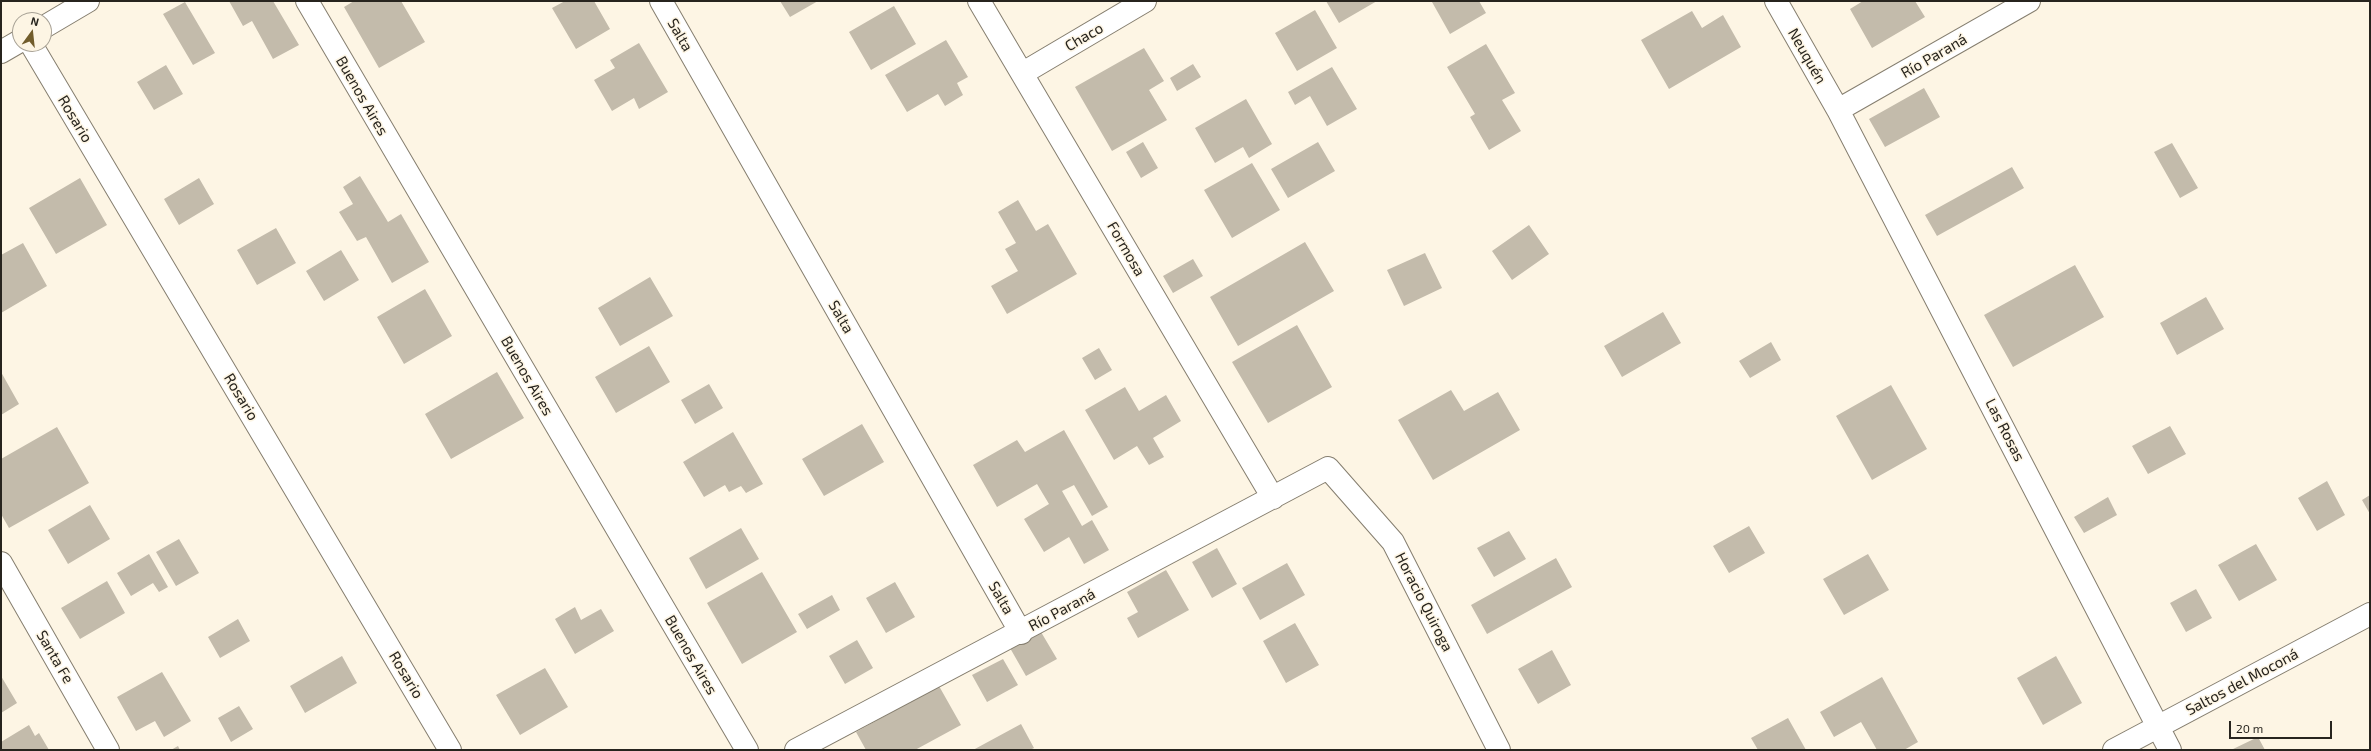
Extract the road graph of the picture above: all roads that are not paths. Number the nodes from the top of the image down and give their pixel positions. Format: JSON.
{"nodes":[{"id":1,"x":88,"y":1,"type":"edge"},
{"id":2,"x":306,"y":1,"type":"edge"},
{"id":3,"x":661,"y":1,"type":"edge"},
{"id":4,"x":979,"y":1,"type":"edge"},
{"id":5,"x":1145,"y":1,"type":"edge"},
{"id":6,"x":1776,"y":1,"type":"edge"},
{"id":7,"x":2029,"y":1,"type":"edge"},
{"id":8,"x":52,"y":22,"type":"edge"},
{"id":9,"x":12,"y":46,"type":"edge"},
{"id":10,"x":1,"y":52,"type":"edge"},
{"id":11,"x":36,"y":52,"type":"edge"},
{"id":12,"x":1023,"y":73,"type":"junction"},
{"id":13,"x":1838,"y":110,"type":"junction"},
{"id":14,"x":1328,"y":468,"type":"joint"},
{"id":15,"x":1273,"y":498,"type":"junction"},
{"id":16,"x":1,"y":563,"type":"edge"},
{"id":17,"x":2370,"y":614,"type":"edge"},
{"id":18,"x":1021,"y":633,"type":"junction"},
{"id":19,"x":2159,"y":726,"type":"junction"},
{"id":20,"x":806,"y":748,"type":"edge"},
{"id":21,"x":108,"y":750,"type":"edge"},
{"id":22,"x":450,"y":750,"type":"edge"},
{"id":23,"x":747,"y":750,"type":"edge"},
{"id":24,"x":1499,"y":750,"type":"edge"},
{"id":25,"x":2114,"y":750,"type":"edge"},
{"id":26,"x":2170,"y":750,"type":"edge"}],
"edges":[{"from":1,"to":8,"type":"street"},
{"from":2,"to":23,"type":"street","name":"Buenos Aires"},
{"from":3,"to":18,"type":"street","name":"Salta"},
{"from":4,"to":12,"type":"street","name":"Formosa"},
{"from":5,"to":12,"type":"street","name":"Chaco"},
{"from":6,"to":13,"type":"street","name":"Neuquén"},
{"from":7,"to":13,"type":"street","name":"Río Paraná"},
{"from":9,"to":10,"type":"street"},
{"from":11,"to":22,"type":"street","name":"Rosario"},
{"from":12,"to":15,"type":"street","name":"Formosa"},
{"from":13,"to":19,"type":"street","name":"Las Rosas"},
{"from":14,"to":15,"type":"street","name":"Río Paraná"},
{"from":14,"to":24,"type":"street","name":"Horacio Quiroga"},
{"from":15,"to":18,"type":"street","name":"Río Paraná"},
{"from":16,"to":21,"type":"street","name":"Santa Fe"},
{"from":17,"to":19,"type":"street","name":"Saltos del Moconá"},
{"from":18,"to":20,"type":"street","name":"Río Paraná"},
{"from":19,"to":25,"type":"street","name":"Saltos del Moconá"},
{"from":19,"to":26,"type":"street","name":"Las Rosas"}]}
